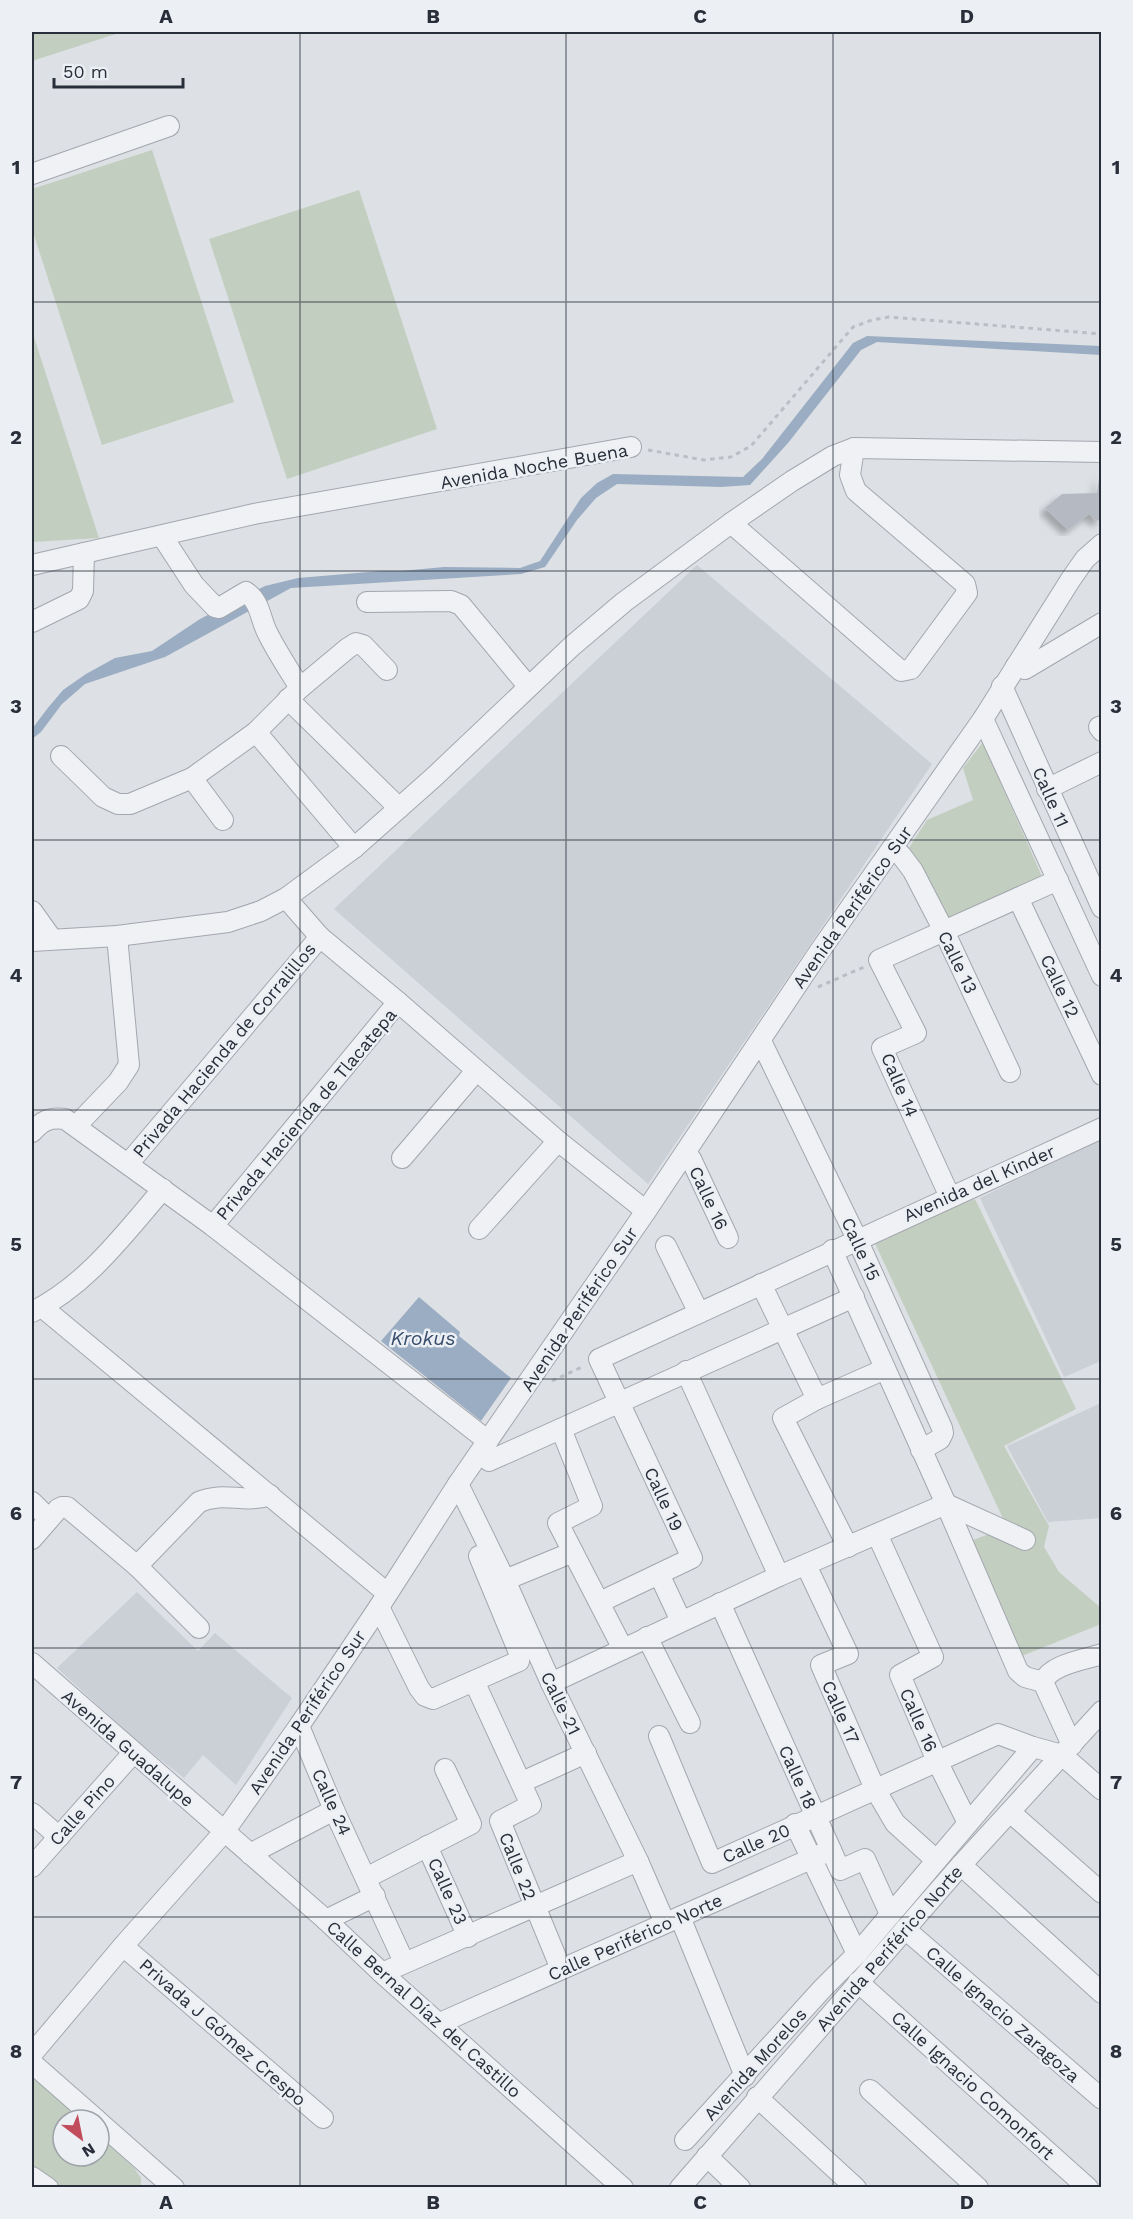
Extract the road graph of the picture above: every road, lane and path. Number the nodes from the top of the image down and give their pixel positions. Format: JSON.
{"nodes":[{"id":1,"x":170,"y":126,"type":"dead end"},
{"id":2,"x":32,"y":174,"type":"edge"},
{"id":3,"x":1101,"y":334,"type":"edge"},
{"id":4,"x":631,"y":447,"type":"joint"},
{"id":5,"x":854,"y":448,"type":"junction"},
{"id":6,"x":1101,"y":452,"type":"edge"},
{"id":7,"x":731,"y":523,"type":"junction"},
{"id":8,"x":162,"y":536,"type":"junction"},
{"id":9,"x":1101,"y":544,"type":"edge"},
{"id":10,"x":84,"y":553,"type":"junction"},
{"id":11,"x":32,"y":565,"type":"edge"},
{"id":12,"x":367,"y":602,"type":"dead end"},
{"id":13,"x":32,"y":622,"type":"edge"},
{"id":14,"x":1100,"y":627,"type":"edge"},
{"id":15,"x":1016,"y":666,"type":"junction"},
{"id":16,"x":387,"y":670,"type":"dead end"},
{"id":17,"x":528,"y":686,"type":"junction"},
{"id":18,"x":1002,"y":687,"type":"junction"},
{"id":19,"x":294,"y":693,"type":"junction"},
{"id":20,"x":983,"y":718,"type":"junction"},
{"id":21,"x":1101,"y":726,"type":"edge"},
{"id":22,"x":1101,"y":731,"type":"edge"},
{"id":23,"x":256,"y":732,"type":"junction"},
{"id":24,"x":61,"y":756,"type":"dead end"},
{"id":25,"x":1101,"y":762,"type":"edge"},
{"id":26,"x":192,"y":778,"type":"junction"},
{"id":27,"x":1047,"y":789,"type":"junction"},
{"id":28,"x":399,"y":808,"type":"junction"},
{"id":29,"x":223,"y":820,"type":"dead end"},
{"id":30,"x":354,"y":848,"type":"junction"},
{"id":31,"x":901,"y":855,"type":"dead end"},
{"id":32,"x":1096,"y":882,"type":"edge"},
{"id":33,"x":1062,"y":887,"type":"junction"},
{"id":34,"x":286,"y":898,"type":"junction"},
{"id":35,"x":1018,"y":898,"type":"junction"},
{"id":36,"x":1101,"y":908,"type":"edge"},
{"id":37,"x":32,"y":911,"type":"edge"},
{"id":38,"x":944,"y":931,"type":"junction"},
{"id":39,"x":117,"y":936,"type":"junction"},
{"id":40,"x":320,"y":937,"type":"junction"},
{"id":41,"x":52,"y":939,"type":"junction"},
{"id":42,"x":32,"y":942,"type":"edge"},
{"id":43,"x":879,"y":960,"type":"junction"},
{"id":44,"x":1101,"y":976,"type":"edge"},
{"id":45,"x":814,"y":988,"type":"dead end"},
{"id":46,"x":398,"y":1002,"type":"junction"},
{"id":47,"x":761,"y":1041,"type":"junction"},
{"id":48,"x":476,"y":1071,"type":"junction"},
{"id":49,"x":1010,"y":1072,"type":"dead end"},
{"id":50,"x":1101,"y":1075,"type":"edge"},
{"id":51,"x":76,"y":1126,"type":"junction"},
{"id":52,"x":1101,"y":1128,"type":"edge"},
{"id":53,"x":32,"y":1132,"type":"edge"},
{"id":54,"x":558,"y":1141,"type":"junction"},
{"id":55,"x":402,"y":1158,"type":"dead end"},
{"id":56,"x":691,"y":1159,"type":"dead end"},
{"id":57,"x":128,"y":1164,"type":"junction"},
{"id":58,"x":163,"y":1189,"type":"junction"},
{"id":59,"x":950,"y":1197,"type":"junction"},
{"id":60,"x":646,"y":1211,"type":"junction"},
{"id":61,"x":213,"y":1226,"type":"junction"},
{"id":62,"x":479,"y":1228,"type":"dead end"},
{"id":63,"x":728,"y":1238,"type":"dead end"},
{"id":64,"x":857,"y":1239,"type":"junction"},
{"id":65,"x":666,"y":1246,"type":"dead end"},
{"id":66,"x":832,"y":1250,"type":"junction"},
{"id":67,"x":761,"y":1284,"type":"junction"},
{"id":68,"x":854,"y":1296,"type":"junction"},
{"id":69,"x":37,"y":1310,"type":"edge"},
{"id":70,"x":699,"y":1313,"type":"junction"},
{"id":71,"x":783,"y":1328,"type":"junction"},
{"id":72,"x":599,"y":1359,"type":"junction"},
{"id":73,"x":885,"y":1369,"type":"junction"},
{"id":74,"x":686,"y":1371,"type":"junction"},
{"id":75,"x":520,"y":1395,"type":"junction"},
{"id":76,"x":817,"y":1399,"type":"junction"},
{"id":77,"x":620,"y":1402,"type":"junction"},
{"id":78,"x":561,"y":1429,"type":"junction"},
{"id":79,"x":921,"y":1450,"type":"junction"},
{"id":80,"x":489,"y":1451,"type":"junction"},
{"id":81,"x":455,"y":1489,"type":"junction"},
{"id":82,"x":270,"y":1495,"type":"junction"},
{"id":83,"x":32,"y":1502,"type":"edge"},
{"id":84,"x":946,"y":1504,"type":"junction"},
{"id":85,"x":49,"y":1519,"type":"junction"},
{"id":86,"x":877,"y":1534,"type":"junction"},
{"id":87,"x":32,"y":1539,"type":"edge"},
{"id":88,"x":1025,"y":1540,"type":"dead end"},
{"id":89,"x":848,"y":1547,"type":"junction"},
{"id":90,"x":573,"y":1552,"type":"junction"},
{"id":91,"x":806,"y":1565,"type":"junction"},
{"id":92,"x":137,"y":1566,"type":"junction"},
{"id":93,"x":659,"y":1574,"type":"junction"},
{"id":94,"x":779,"y":1576,"type":"junction"},
{"id":95,"x":505,"y":1580,"type":"junction"},
{"id":96,"x":383,"y":1600,"type":"junction"},
{"id":97,"x":600,"y":1602,"type":"junction"},
{"id":98,"x":720,"y":1604,"type":"junction"},
{"id":99,"x":681,"y":1621,"type":"junction"},
{"id":100,"x":199,"y":1628,"type":"dead end"},
{"id":101,"x":647,"y":1637,"type":"junction"},
{"id":102,"x":623,"y":1649,"type":"junction"},
{"id":103,"x":1101,"y":1654,"type":"edge"},
{"id":104,"x":32,"y":1663,"type":"edge"},
{"id":105,"x":474,"y":1682,"type":"junction"},
{"id":106,"x":1043,"y":1682,"type":"junction"},
{"id":107,"x":551,"y":1683,"type":"junction"},
{"id":108,"x":1101,"y":1711,"type":"edge"},
{"id":109,"x":690,"y":1723,"type":"dead end"},
{"id":110,"x":298,"y":1726,"type":"junction"},
{"id":111,"x":659,"y":1736,"type":"dead end"},
{"id":112,"x":1033,"y":1747,"type":"junction"},
{"id":113,"x":1067,"y":1750,"type":"junction"},
{"id":114,"x":586,"y":1753,"type":"junction"},
{"id":115,"x":133,"y":1754,"type":"junction"},
{"id":116,"x":937,"y":1761,"type":"junction"},
{"id":117,"x":445,"y":1769,"type":"dead end"},
{"id":118,"x":522,"y":1782,"type":"junction"},
{"id":119,"x":875,"y":1789,"type":"junction"},
{"id":120,"x":1101,"y":1790,"type":"edge"},
{"id":121,"x":334,"y":1810,"type":"junction"},
{"id":122,"x":1010,"y":1812,"type":"junction"},
{"id":123,"x":32,"y":1813,"type":"edge"},
{"id":124,"x":815,"y":1815,"type":"junction"},
{"id":125,"x":968,"y":1823,"type":"junction"},
{"id":126,"x":795,"y":1824,"type":"junction"},
{"id":127,"x":224,"y":1832,"type":"junction"},
{"id":128,"x":58,"y":1837,"type":"junction"},
{"id":129,"x":427,"y":1846,"type":"junction"},
{"id":130,"x":831,"y":1850,"type":"junction"},
{"id":131,"x":250,"y":1854,"type":"junction"},
{"id":132,"x":811,"y":1859,"type":"junction"},
{"id":133,"x":936,"y":1860,"type":"junction"},
{"id":134,"x":638,"y":1861,"type":"junction"},
{"id":135,"x":961,"y":1865,"type":"junction"},
{"id":136,"x":32,"y":1867,"type":"edge"},
{"id":137,"x":366,"y":1878,"type":"junction"},
{"id":138,"x":1101,"y":1893,"type":"edge"},
{"id":139,"x":375,"y":1896,"type":"junction"},
{"id":140,"x":534,"y":1906,"type":"junction"},
{"id":141,"x":890,"y":1914,"type":"junction"},
{"id":142,"x":326,"y":1920,"type":"junction"},
{"id":143,"x":673,"y":1920,"type":"junction"},
{"id":144,"x":905,"y":1929,"type":"junction"},
{"id":145,"x":468,"y":1937,"type":"junction"},
{"id":146,"x":123,"y":1946,"type":"junction"},
{"id":147,"x":857,"y":1954,"type":"junction"},
{"id":148,"x":404,"y":1962,"type":"junction"},
{"id":149,"x":561,"y":1969,"type":"junction"},
{"id":150,"x":382,"y":1973,"type":"junction"},
{"id":151,"x":858,"y":1982,"type":"junction"},
{"id":152,"x":823,"y":1988,"type":"junction"},
{"id":153,"x":1101,"y":1993,"type":"edge"},
{"id":154,"x":838,"y":2007,"type":"junction"},
{"id":155,"x":440,"y":2023,"type":"junction"},
{"id":156,"x":32,"y":2054,"type":"edge"},
{"id":157,"x":32,"y":2063,"type":"edge"},
{"id":158,"x":745,"y":2076,"type":"junction"},
{"id":159,"x":870,"y":2090,"type":"dead end"},
{"id":160,"x":757,"y":2097,"type":"junction"},
{"id":161,"x":1101,"y":2099,"type":"edge"},
{"id":162,"x":83,"y":2108,"type":"edge"},
{"id":163,"x":323,"y":2118,"type":"dead end"},
{"id":164,"x":111,"y":2133,"type":"edge"},
{"id":165,"x":686,"y":2140,"type":"dead end"},
{"id":166,"x":707,"y":2156,"type":"junction"},
{"id":167,"x":32,"y":2177,"type":"edge"},
{"id":168,"x":171,"y":2186,"type":"edge"},
{"id":169,"x":48,"y":2187,"type":"edge"},
{"id":170,"x":623,"y":2187,"type":"edge"},
{"id":171,"x":680,"y":2187,"type":"edge"},
{"id":172,"x":740,"y":2187,"type":"edge"},
{"id":173,"x":856,"y":2187,"type":"edge"},
{"id":174,"x":978,"y":2187,"type":"edge"},
{"id":175,"x":1088,"y":2187,"type":"edge"}],
"edges":[{"from":1,"to":2,"type":"street"},
{"from":3,"to":4,"type":"path","name":"Avenida Noche Buena"},
{"from":4,"to":8,"type":"street","name":"Avenida Noche Buena"},
{"from":5,"to":6,"type":"street"},
{"from":5,"to":7,"type":"street"},
{"from":5,"to":7,"type":"street"},
{"from":7,"to":17,"type":"street"},
{"from":8,"to":10,"type":"street","name":"Avenida Noche Buena"},
{"from":8,"to":19,"type":"street"},
{"from":9,"to":15,"type":"street","name":"Avenida Periférico Sur"},
{"from":10,"to":11,"type":"street","name":"Avenida Noche Buena"},
{"from":10,"to":13,"type":"street"},
{"from":12,"to":17,"type":"street"},
{"from":14,"to":15,"type":"street"},
{"from":15,"to":18,"type":"street","name":"Avenida Periférico Sur"},
{"from":16,"to":19,"type":"street"},
{"from":17,"to":28,"type":"street"},
{"from":18,"to":20,"type":"street","name":"Avenida Periférico Sur"},
{"from":18,"to":27,"type":"street","name":"Calle 11"},
{"from":19,"to":23,"type":"street"},
{"from":19,"to":28,"type":"street"},
{"from":20,"to":33,"type":"street"},
{"from":20,"to":47,"type":"street","name":"Avenida Periférico Sur"},
{"from":21,"to":22,"type":"street"},
{"from":23,"to":26,"type":"street"},
{"from":23,"to":30,"type":"street"},
{"from":24,"to":26,"type":"street"},
{"from":25,"to":27,"type":"street"},
{"from":26,"to":29,"type":"street"},
{"from":27,"to":32,"type":"street","name":"Calle 11"},
{"from":28,"to":30,"type":"street"},
{"from":30,"to":34,"type":"street"},
{"from":31,"to":38,"type":"street","name":"Calle 13"},
{"from":32,"to":33,"type":"street"},
{"from":32,"to":36,"type":"street","name":"Calle 11"},
{"from":33,"to":35,"type":"street"},
{"from":33,"to":44,"type":"street"},
{"from":34,"to":39,"type":"street"},
{"from":34,"to":40,"type":"street"},
{"from":35,"to":38,"type":"street"},
{"from":35,"to":50,"type":"street","name":"Calle 12"},
{"from":37,"to":41,"type":"street"},
{"from":38,"to":43,"type":"street"},
{"from":38,"to":49,"type":"street","name":"Calle 13"},
{"from":39,"to":41,"type":"street"},
{"from":39,"to":51,"type":"street"},
{"from":40,"to":46,"type":"street"},
{"from":40,"to":57,"type":"street","name":"Privada Hacienda de Corralillos"},
{"from":41,"to":42,"type":"street"},
{"from":43,"to":45,"type":"path"},
{"from":43,"to":59,"type":"street","name":"Calle 14"},
{"from":46,"to":48,"type":"street"},
{"from":46,"to":61,"type":"street","name":"Privada Hacienda de Tlacatepa"},
{"from":47,"to":60,"type":"street","name":"Avenida Periférico Sur"},
{"from":47,"to":64,"type":"street","name":"Calle 15"},
{"from":48,"to":54,"type":"street"},
{"from":48,"to":55,"type":"street"},
{"from":51,"to":53,"type":"street"},
{"from":51,"to":57,"type":"street"},
{"from":52,"to":59,"type":"street","name":"Avenida del Kinder"},
{"from":54,"to":60,"type":"street"},
{"from":54,"to":62,"type":"street"},
{"from":56,"to":63,"type":"street","name":"Calle 16"},
{"from":57,"to":58,"type":"street"},
{"from":58,"to":61,"type":"street"},
{"from":58,"to":69,"type":"street"},
{"from":59,"to":64,"type":"street","name":"Avenida del Kinder"},
{"from":60,"to":75,"type":"street","name":"Avenida Periférico Sur"},
{"from":61,"to":80,"type":"street"},
{"from":64,"to":66,"type":"street","name":"Avenida del Kinder"},
{"from":64,"to":79,"type":"street","name":"Calle 15"},
{"from":65,"to":70,"type":"street"},
{"from":66,"to":67,"type":"street","name":"Avenida del Kinder"},
{"from":66,"to":68,"type":"street"},
{"from":67,"to":70,"type":"street","name":"Avenida del Kinder"},
{"from":67,"to":71,"type":"street"},
{"from":68,"to":71,"type":"street"},
{"from":68,"to":73,"type":"street"},
{"from":69,"to":82,"type":"street"},
{"from":70,"to":72,"type":"street","name":"Avenida del Kinder"},
{"from":71,"to":74,"type":"street"},
{"from":71,"to":76,"type":"street"},
{"from":72,"to":75,"type":"path"},
{"from":72,"to":77,"type":"street","name":"Calle 19"},
{"from":73,"to":76,"type":"street"},
{"from":73,"to":79,"type":"street"},
{"from":74,"to":77,"type":"street"},
{"from":74,"to":94,"type":"street"},
{"from":75,"to":80,"type":"street","name":"Avenida Periférico Sur"},
{"from":76,"to":89,"type":"street"},
{"from":77,"to":78,"type":"street"},
{"from":77,"to":93,"type":"street","name":"Calle 19"},
{"from":78,"to":80,"type":"street"},
{"from":78,"to":90,"type":"street"},
{"from":79,"to":84,"type":"street"},
{"from":80,"to":81,"type":"street","name":"Avenida Periférico Sur"},
{"from":81,"to":95,"type":"street","name":"Calle 21"},
{"from":81,"to":96,"type":"street","name":"Avenida Periférico Sur"},
{"from":81,"to":105,"type":"street"},
{"from":82,"to":92,"type":"street"},
{"from":82,"to":96,"type":"street"},
{"from":83,"to":85,"type":"street"},
{"from":84,"to":86,"type":"street"},
{"from":84,"to":88,"type":"street"},
{"from":84,"to":106,"type":"street"},
{"from":85,"to":87,"type":"street"},
{"from":85,"to":92,"type":"street"},
{"from":86,"to":89,"type":"street"},
{"from":86,"to":116,"type":"street","name":"Calle 16"},
{"from":89,"to":91,"type":"street"},
{"from":90,"to":95,"type":"street"},
{"from":90,"to":97,"type":"street"},
{"from":91,"to":94,"type":"street"},
{"from":91,"to":119,"type":"street","name":"Calle 17"},
{"from":92,"to":100,"type":"street"},
{"from":93,"to":97,"type":"street"},
{"from":93,"to":99,"type":"street"},
{"from":94,"to":98,"type":"street"},
{"from":95,"to":107,"type":"street","name":"Calle 21"},
{"from":96,"to":105,"type":"street"},
{"from":96,"to":110,"type":"street","name":"Avenida Periférico Sur"},
{"from":97,"to":102,"type":"street"},
{"from":98,"to":99,"type":"street"},
{"from":98,"to":124,"type":"street","name":"Calle 18"},
{"from":99,"to":101,"type":"street"},
{"from":101,"to":102,"type":"street"},
{"from":101,"to":109,"type":"street"},
{"from":102,"to":107,"type":"street"},
{"from":103,"to":106,"type":"street"},
{"from":104,"to":115,"type":"street","name":"Avenida Guadalupe"},
{"from":105,"to":118,"type":"street","name":"Calle 22"},
{"from":106,"to":113,"type":"street"},
{"from":107,"to":114,"type":"street","name":"Calle 21"},
{"from":108,"to":113,"type":"street","name":"Avenida Periférico Norte"},
{"from":110,"to":121,"type":"street","name":"Calle 24"},
{"from":110,"to":127,"type":"street","name":"Avenida Periférico Sur"},
{"from":111,"to":126,"type":"street","name":"Calle 20"},
{"from":112,"to":113,"type":"street"},
{"from":112,"to":116,"type":"street"},
{"from":112,"to":125,"type":"street","name":"Avenida Morelos"},
{"from":113,"to":120,"type":"street"},
{"from":113,"to":122,"type":"street","name":"Avenida Periférico Norte"},
{"from":114,"to":118,"type":"street"},
{"from":114,"to":134,"type":"street","name":"Calle 21"},
{"from":115,"to":127,"type":"street","name":"Avenida Guadalupe"},
{"from":115,"to":128,"type":"street","name":"Calle Pino"},
{"from":116,"to":119,"type":"street"},
{"from":116,"to":125,"type":"street","name":"Calle 16"},
{"from":117,"to":129,"type":"street","name":"Calle 23"},
{"from":118,"to":140,"type":"street","name":"Calle 22"},
{"from":119,"to":124,"type":"street"},
{"from":119,"to":133,"type":"street","name":"Calle 17"},
{"from":121,"to":131,"type":"street"},
{"from":121,"to":137,"type":"street","name":"Calle 24"},
{"from":122,"to":135,"type":"street","name":"Avenida Periférico Norte"},
{"from":122,"to":138,"type":"street"},
{"from":123,"to":128,"type":"street"},
{"from":124,"to":126,"type":"street"},
{"from":124,"to":130,"type":"street","name":"Calle 18"},
{"from":125,"to":133,"type":"street","name":"Avenida Morelos"},
{"from":126,"to":132,"type":"street","name":"Calle 20"},
{"from":127,"to":131,"type":"street","name":"Calle Bernal Díaz del Castillo"},
{"from":127,"to":146,"type":"street","name":"Avenida Periférico Sur"},
{"from":128,"to":136,"type":"street","name":"Calle Pino"},
{"from":129,"to":137,"type":"street"},
{"from":129,"to":145,"type":"street","name":"Calle 23"},
{"from":130,"to":132,"type":"street","name":"Calle Periférico Norte"},
{"from":130,"to":141,"type":"street","name":"Calle 18"},
{"from":131,"to":142,"type":"street","name":"Calle Bernal Díaz del Castillo"},
{"from":132,"to":143,"type":"street","name":"Calle Periférico Norte"},
{"from":132,"to":147,"type":"street","name":"Calle 20"},
{"from":133,"to":141,"type":"street","name":"Avenida Morelos"},
{"from":134,"to":140,"type":"street"},
{"from":134,"to":143,"type":"street","name":"Calle 21"},
{"from":135,"to":144,"type":"street","name":"Avenida Periférico Norte"},
{"from":135,"to":153,"type":"street"},
{"from":137,"to":139,"type":"street","name":"Calle 24"},
{"from":139,"to":142,"type":"street"},
{"from":139,"to":148,"type":"street","name":"Calle 24"},
{"from":140,"to":145,"type":"street"},
{"from":140,"to":149,"type":"street","name":"Calle 22"},
{"from":141,"to":147,"type":"street","name":"Avenida Morelos"},
{"from":142,"to":150,"type":"street","name":"Calle Bernal Díaz del Castillo"},
{"from":143,"to":149,"type":"street","name":"Calle Periférico Norte"},
{"from":143,"to":158,"type":"street","name":"Calle 21"},
{"from":144,"to":151,"type":"street","name":"Avenida Periférico Norte"},
{"from":144,"to":161,"type":"street","name":"Calle Ignacio Zaragoza"},
{"from":145,"to":148,"type":"street"},
{"from":146,"to":156,"type":"street","name":"Avenida Periférico Sur"},
{"from":146,"to":163,"type":"street","name":"Privada J Gómez Crespo"},
{"from":147,"to":152,"type":"street","name":"Avenida Morelos"},
{"from":148,"to":150,"type":"street"},
{"from":149,"to":155,"type":"street","name":"Calle Periférico Norte"},
{"from":150,"to":155,"type":"street","name":"Calle Bernal Díaz del Castillo"},
{"from":151,"to":154,"type":"street","name":"Avenida Periférico Norte"},
{"from":151,"to":175,"type":"street","name":"Calle Ignacio Comonfort"},
{"from":152,"to":154,"type":"street"},
{"from":152,"to":158,"type":"street","name":"Avenida Morelos"},
{"from":154,"to":160,"type":"street","name":"Avenida Periférico Norte"},
{"from":155,"to":170,"type":"street","name":"Calle Bernal Díaz del Castillo"},
{"from":157,"to":162,"type":"street"},
{"from":158,"to":165,"type":"street","name":"Avenida Morelos"},
{"from":159,"to":174,"type":"street"},
{"from":160,"to":166,"type":"street","name":"Avenida Periférico Norte"},
{"from":160,"to":173,"type":"street"},
{"from":164,"to":168,"type":"street"},
{"from":166,"to":171,"type":"street","name":"Avenida Periférico Norte"},
{"from":166,"to":172,"type":"street"},
{"from":167,"to":169,"type":"street"}]}
